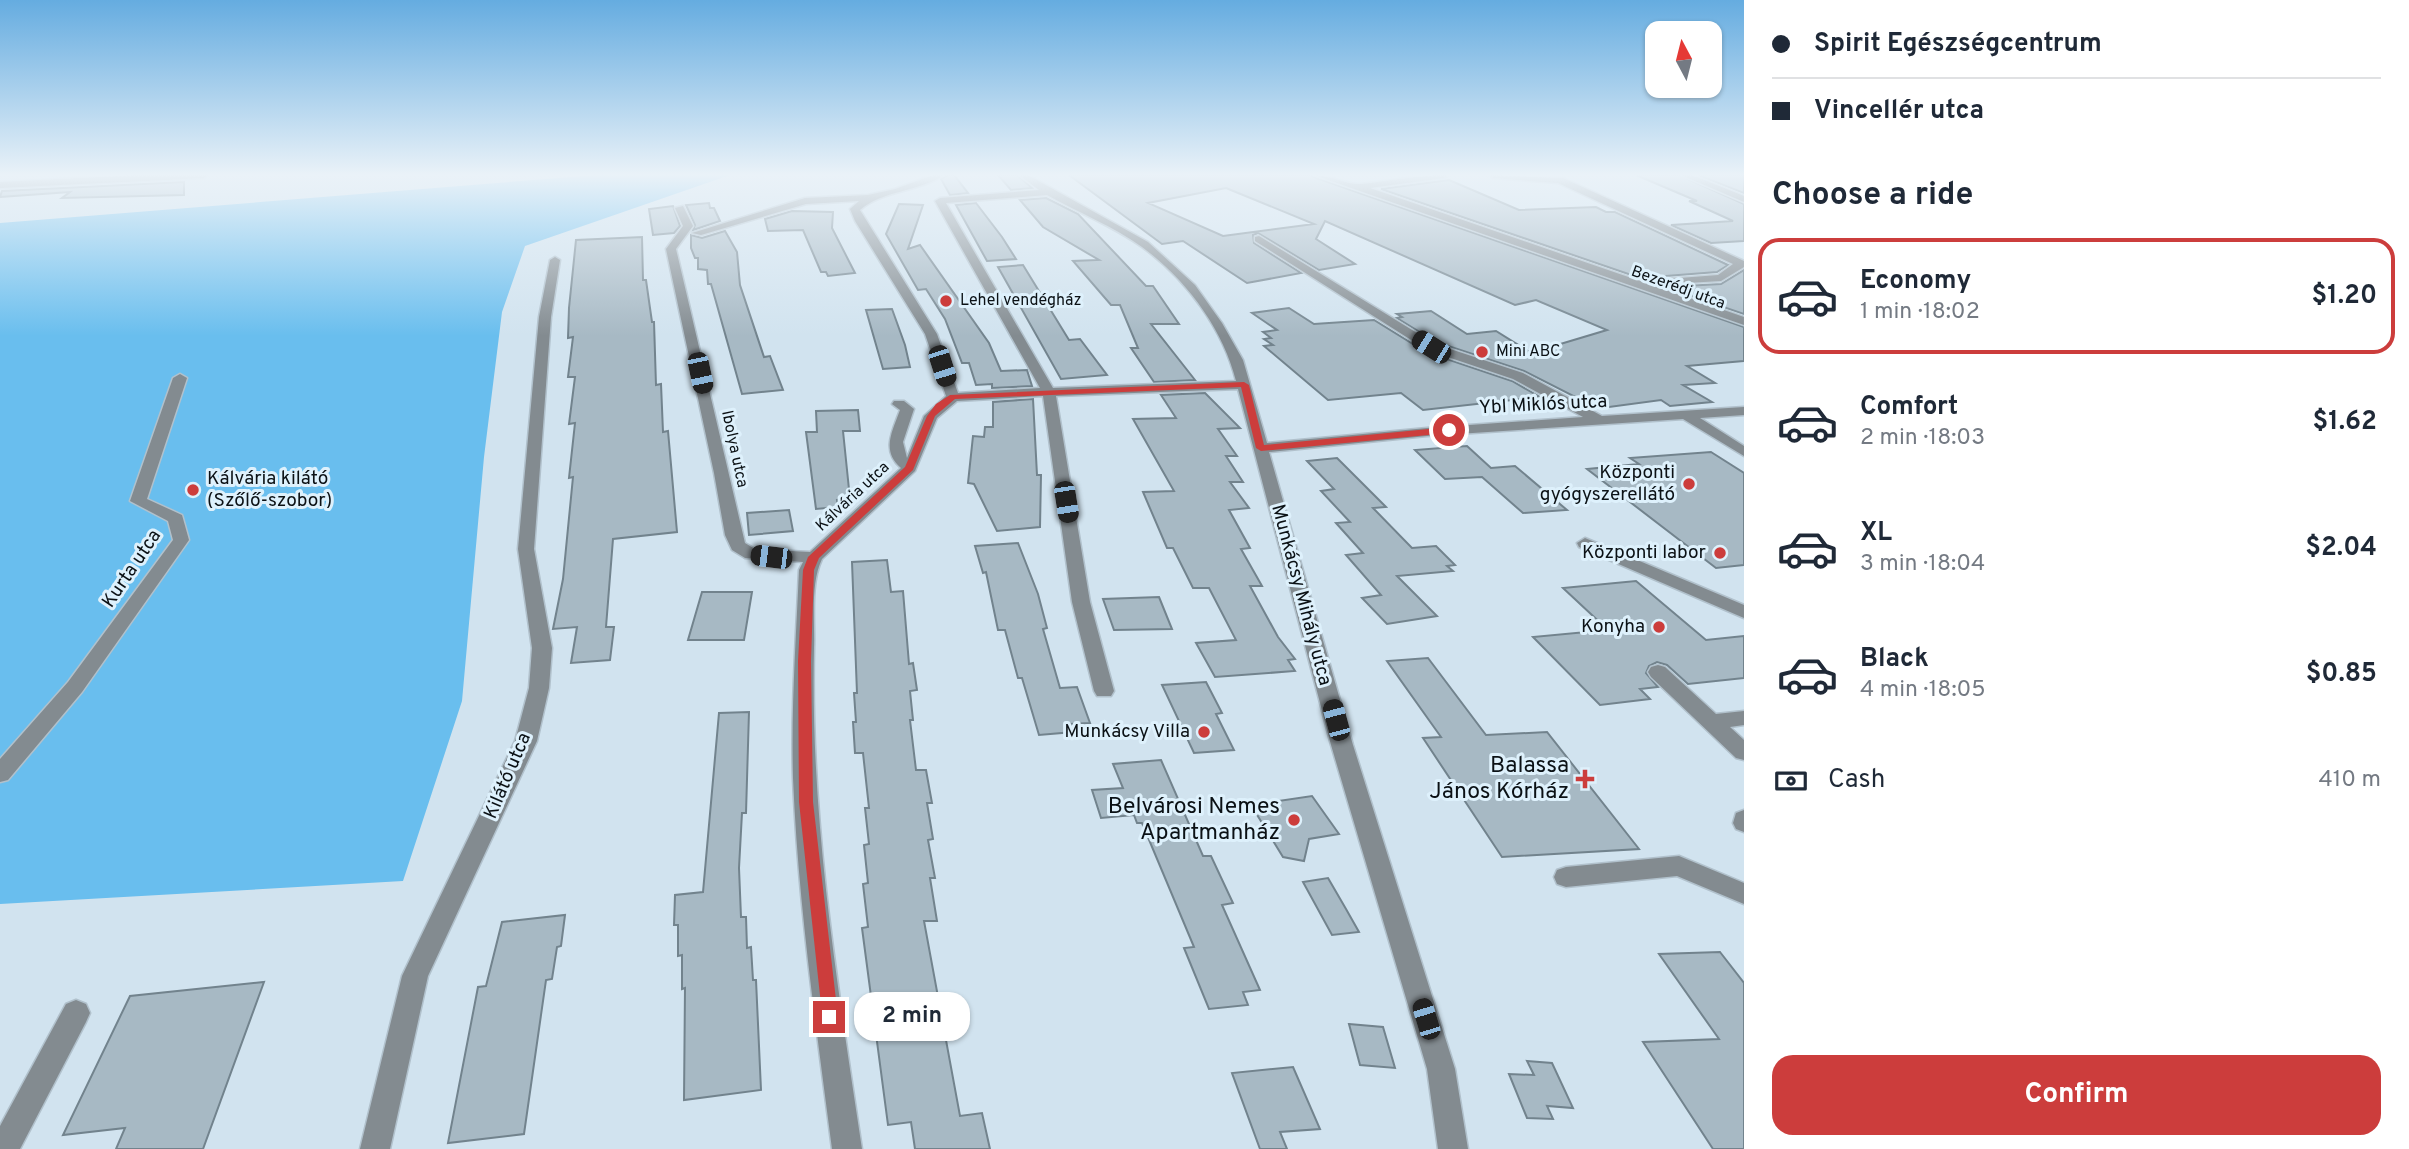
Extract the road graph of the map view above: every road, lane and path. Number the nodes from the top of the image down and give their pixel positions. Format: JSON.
{"nodes":[{"id":1,"x":687,"y":229,"type":"edge"},
{"id":2,"x":712,"y":229,"type":"edge"},
{"id":3,"x":864,"y":229,"type":"edge"},
{"id":4,"x":956,"y":229,"type":"edge"},
{"id":5,"x":1119,"y":229,"type":"edge"},
{"id":6,"x":1479,"y":229,"type":"edge"},
{"id":7,"x":1665,"y":229,"type":"edge"},
{"id":8,"x":697,"y":233,"type":"dead end"},
{"id":9,"x":1259,"y":239,"type":"dead end"},
{"id":10,"x":555,"y":260,"type":"dead end"},
{"id":11,"x":1604,"y":272,"type":"junction"},
{"id":12,"x":1634,"y":283,"type":"junction"},
{"id":13,"x":1744,"y":321,"type":"edge"},
{"id":14,"x":1744,"y":328,"type":"edge"},
{"id":15,"x":180,"y":378,"type":"dead end"},
{"id":16,"x":1244,"y":385,"type":"junction"},
{"id":17,"x":1049,"y":392,"type":"junction"},
{"id":18,"x":953,"y":397,"type":"junction"},
{"id":19,"x":899,"y":404,"type":"dead end"},
{"id":20,"x":1744,"y":411,"type":"edge"},
{"id":21,"x":1689,"y":416,"type":"junction"},
{"id":22,"x":1600,"y":421,"type":"junction"},
{"id":23,"x":1261,"y":448,"type":"junction"},
{"id":24,"x":1744,"y":452,"type":"edge"},
{"id":25,"x":910,"y":468,"type":"junction"},
{"id":26,"x":1584,"y":543,"type":"dead end"},
{"id":27,"x":811,"y":564,"type":"junction"},
{"id":28,"x":1744,"y":612,"type":"edge"},
{"id":29,"x":1658,"y":672,"type":"dead end"},
{"id":30,"x":1104,"y":691,"type":"dead end"},
{"id":31,"x":1744,"y":718,"type":"edge"},
{"id":32,"x":1712,"y":722,"type":"junction"},
{"id":33,"x":1744,"y":752,"type":"edge"},
{"id":34,"x":0,"y":774,"type":"edge"},
{"id":35,"x":1566,"y":877,"type":"dead end"},
{"id":36,"x":1744,"y":894,"type":"edge"},
{"id":37,"x":76,"y":1013,"type":"dead end"},
{"id":38,"x":4,"y":1149,"type":"edge"},
{"id":39,"x":374,"y":1149,"type":"edge"},
{"id":40,"x":847,"y":1149,"type":"edge"},
{"id":41,"x":1453,"y":1149,"type":"edge"}],
"edges":[{"from":1,"to":27,"type":"street","name":"Ibolya utca"},
{"from":2,"to":8,"type":"street"},
{"from":3,"to":18,"type":"street"},
{"from":4,"to":17,"type":"street"},
{"from":5,"to":16,"type":"street","name":"Munkácsy Mihály utca"},
{"from":6,"to":11,"type":"street","name":"Bezerédj utca"},
{"from":7,"to":12,"type":"street","name":"Bezerédj utca"},
{"from":9,"to":22,"type":"street"},
{"from":10,"to":39,"type":"street","name":"Kilátó utca"},
{"from":11,"to":12,"type":"street","name":"Bezerédj utca"},
{"from":11,"to":14,"type":"street","name":"Bezerédj utca"},
{"from":12,"to":13,"type":"street","name":"Bezerédj utca"},
{"from":15,"to":34,"type":"street","name":"Kurta utca"},
{"from":16,"to":17,"type":"street"},
{"from":16,"to":23,"type":"street","name":"Munkácsy Mihály utca"},
{"from":17,"to":18,"type":"street"},
{"from":17,"to":30,"type":"street"},
{"from":18,"to":25,"type":"street","name":"Kálvária utca"},
{"from":19,"to":25,"type":"street"},
{"from":20,"to":21,"type":"street","name":"Ybl Miklós utca"},
{"from":21,"to":22,"type":"street","name":"Ybl Miklós utca"},
{"from":21,"to":24,"type":"street"},
{"from":22,"to":23,"type":"street","name":"Ybl Miklós utca"},
{"from":23,"to":41,"type":"street","name":"Munkácsy Mihály utca"},
{"from":25,"to":27,"type":"street","name":"Kálvária utca"},
{"from":26,"to":28,"type":"street"},
{"from":27,"to":40,"type":"street"},
{"from":29,"to":32,"type":"street"},
{"from":31,"to":32,"type":"street"},
{"from":32,"to":33,"type":"street"},
{"from":35,"to":36,"type":"street"},
{"from":37,"to":38,"type":"street"}]}
